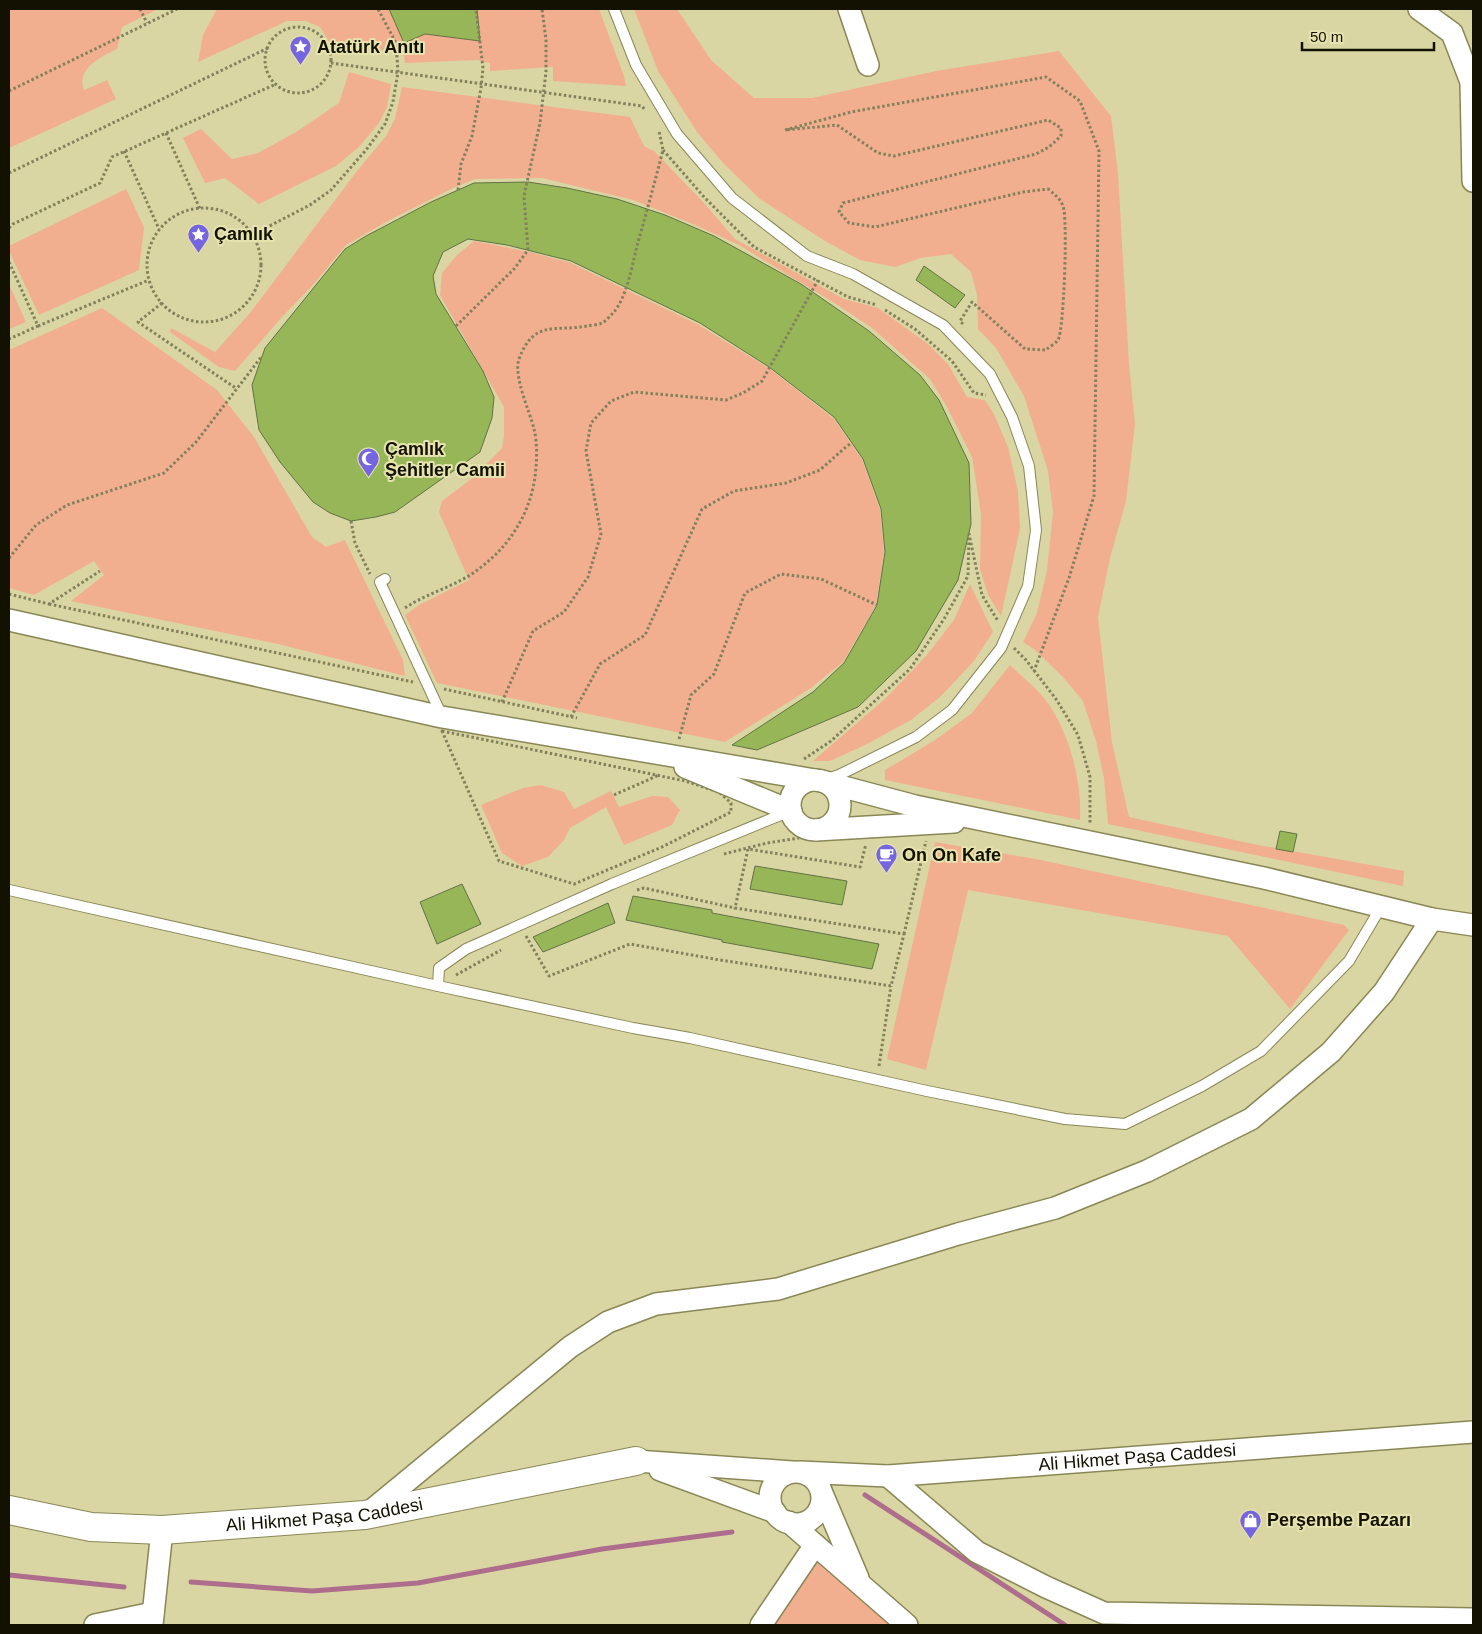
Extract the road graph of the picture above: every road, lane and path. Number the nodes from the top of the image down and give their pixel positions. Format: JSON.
{"nodes":[{"id":1,"x":140,"y":9,"type":"edge"},
{"id":2,"x":177,"y":9,"type":"edge"},
{"id":3,"x":378,"y":9,"type":"edge"},
{"id":4,"x":476,"y":9,"type":"edge"},
{"id":5,"x":542,"y":9,"type":"edge"},
{"id":6,"x":614,"y":9,"type":"edge"},
{"id":7,"x":849,"y":9,"type":"edge"},
{"id":8,"x":1419,"y":9,"type":"edge"},
{"id":9,"x":1444,"y":9,"type":"edge"},
{"id":10,"x":147,"y":23,"type":"junction"},
{"id":11,"x":1452,"y":33,"type":"junction"},
{"id":12,"x":268,"y":48,"type":"junction"},
{"id":13,"x":331,"y":63,"type":"junction"},
{"id":14,"x":868,"y":65,"type":"dead end"},
{"id":15,"x":398,"y":72,"type":"junction"},
{"id":16,"x":1473,"y":79,"type":"edge"},
{"id":17,"x":276,"y":84,"type":"junction"},
{"id":18,"x":481,"y":84,"type":"junction"},
{"id":19,"x":9,"y":90,"type":"edge"},
{"id":20,"x":544,"y":92,"type":"junction"},
{"id":21,"x":647,"y":113,"type":"dead end"},
{"id":22,"x":658,"y":126,"type":"dead end"},
{"id":23,"x":166,"y":133,"type":"junction"},
{"id":24,"x":663,"y":150,"type":"junction"},
{"id":25,"x":124,"y":152,"type":"junction"},
{"id":26,"x":9,"y":173,"type":"edge"},
{"id":27,"x":1473,"y":181,"type":"edge"},
{"id":28,"x":458,"y":190,"type":"dead end"},
{"id":29,"x":200,"y":209,"type":"junction"},
{"id":30,"x":9,"y":228,"type":"edge"},
{"id":31,"x":160,"y":229,"type":"junction"},
{"id":32,"x":252,"y":235,"type":"junction"},
{"id":33,"x":9,"y":262,"type":"edge"},
{"id":34,"x":148,"y":280,"type":"junction"},
{"id":35,"x":818,"y":280,"type":"junction"},
{"id":36,"x":162,"y":303,"type":"junction"},
{"id":37,"x":38,"y":326,"type":"junction"},
{"id":38,"x":456,"y":326,"type":"dead end"},
{"id":39,"x":966,"y":328,"type":"dead end"},
{"id":40,"x":9,"y":339,"type":"edge"},
{"id":41,"x":262,"y":356,"type":"dead end"},
{"id":42,"x":237,"y":389,"type":"junction"},
{"id":43,"x":989,"y":395,"type":"dead end"},
{"id":44,"x":852,"y":443,"type":"dead end"},
{"id":45,"x":351,"y":521,"type":"dead end"},
{"id":46,"x":9,"y":558,"type":"edge"},
{"id":47,"x":100,"y":571,"type":"dead end"},
{"id":48,"x":372,"y":579,"type":"dead end"},
{"id":49,"x":386,"y":579,"type":"dead end"},
{"id":50,"x":9,"y":594,"type":"edge"},
{"id":51,"x":49,"y":604,"type":"junction"},
{"id":52,"x":877,"y":605,"type":"dead end"},
{"id":53,"x":399,"y":612,"type":"dead end"},
{"id":54,"x":9,"y":620,"type":"edge"},
{"id":55,"x":1013,"y":646,"type":"dead end"},
{"id":56,"x":1008,"y":653,"type":"dead end"},
{"id":57,"x":1034,"y":671,"type":"dead end"},
{"id":58,"x":427,"y":686,"type":"junction"},
{"id":59,"x":502,"y":702,"type":"junction"},
{"id":60,"x":571,"y":717,"type":"junction"},
{"id":61,"x":581,"y":719,"type":"dead end"},
{"id":62,"x":442,"y":724,"type":"junction"},
{"id":63,"x":678,"y":741,"type":"dead end"},
{"id":64,"x":653,"y":753,"type":"junction"},
{"id":65,"x":821,"y":780,"type":"junction"},
{"id":66,"x":791,"y":811,"type":"junction"},
{"id":67,"x":987,"y":821,"type":"junction"},
{"id":68,"x":873,"y":825,"type":"junction"},
{"id":69,"x":808,"y":834,"type":"junction"},
{"id":70,"x":928,"y":834,"type":"dead end"},
{"id":71,"x":748,"y":849,"type":"junction"},
{"id":72,"x":720,"y":855,"type":"dead end"},
{"id":73,"x":642,"y":882,"type":"dead end"},
{"id":74,"x":634,"y":887,"type":"dead end"},
{"id":75,"x":9,"y":890,"type":"edge"},
{"id":76,"x":630,"y":892,"type":"dead end"},
{"id":77,"x":1381,"y":907,"type":"junction"},
{"id":78,"x":735,"y":908,"type":"junction"},
{"id":79,"x":1432,"y":919,"type":"junction"},
{"id":80,"x":1473,"y":924,"type":"edge"},
{"id":81,"x":534,"y":931,"type":"dead end"},
{"id":82,"x":904,"y":934,"type":"junction"},
{"id":83,"x":526,"y":935,"type":"junction"},
{"id":84,"x":518,"y":940,"type":"dead end"},
{"id":85,"x":502,"y":950,"type":"dead end"},
{"id":86,"x":438,"y":986,"type":"junction"},
{"id":87,"x":891,"y":986,"type":"junction"},
{"id":88,"x":879,"y":1066,"type":"dead end"},
{"id":89,"x":1473,"y":1432,"type":"edge"},
{"id":90,"x":636,"y":1461,"type":"junction"},
{"id":91,"x":796,"y":1472,"type":"junction"},
{"id":92,"x":888,"y":1476,"type":"junction"},
{"id":93,"x":819,"y":1487,"type":"junction"},
{"id":94,"x":9,"y":1510,"type":"edge"},
{"id":95,"x":365,"y":1516,"type":"junction"},
{"id":96,"x":782,"y":1517,"type":"junction"},
{"id":97,"x":162,"y":1530,"type":"junction"},
{"id":98,"x":815,"y":1545,"type":"junction"},
{"id":99,"x":860,"y":1583,"type":"junction"},
{"id":100,"x":152,"y":1619,"type":"edge"},
{"id":101,"x":1473,"y":1619,"type":"edge"},
{"id":102,"x":1225,"y":1620,"type":"edge"},
{"id":103,"x":96,"y":1625,"type":"edge"},
{"id":104,"x":761,"y":1625,"type":"edge"},
{"id":105,"x":906,"y":1625,"type":"edge"}],
"edges":[{"from":1,"to":10,"type":"path"},
{"from":2,"to":10,"type":"path"},
{"from":3,"to":15,"type":"path"},
{"from":4,"to":18,"type":"path"},
{"from":5,"to":20,"type":"path"},
{"from":6,"to":65,"type":"lane"},
{"from":7,"to":14,"type":"street"},
{"from":8,"to":11,"type":"street"},
{"from":9,"to":11,"type":"street"},
{"from":10,"to":19,"type":"path"},
{"from":11,"to":16,"type":"street"},
{"from":12,"to":13,"type":"path"},
{"from":12,"to":17,"type":"path"},
{"from":12,"to":26,"type":"path"},
{"from":13,"to":15,"type":"path"},
{"from":13,"to":17,"type":"path"},
{"from":15,"to":18,"type":"path"},
{"from":15,"to":32,"type":"path"},
{"from":16,"to":27,"type":"street"},
{"from":17,"to":23,"type":"path"},
{"from":18,"to":20,"type":"path"},
{"from":18,"to":28,"type":"path"},
{"from":20,"to":21,"type":"path"},
{"from":20,"to":38,"type":"path"},
{"from":22,"to":24,"type":"path"},
{"from":23,"to":25,"type":"path"},
{"from":23,"to":29,"type":"path"},
{"from":24,"to":35,"type":"path"},
{"from":24,"to":53,"type":"path"},
{"from":25,"to":30,"type":"path"},
{"from":25,"to":31,"type":"path"},
{"from":29,"to":31,"type":"path"},
{"from":29,"to":32,"type":"path"},
{"from":31,"to":34,"type":"path"},
{"from":32,"to":36,"type":"path"},
{"from":33,"to":37,"type":"path"},
{"from":34,"to":36,"type":"path"},
{"from":34,"to":37,"type":"path"},
{"from":35,"to":43,"type":"path"},
{"from":35,"to":59,"type":"path"},
{"from":36,"to":42,"type":"path"},
{"from":37,"to":40,"type":"path"},
{"from":39,"to":57,"type":"path"},
{"from":41,"to":42,"type":"path"},
{"from":42,"to":46,"type":"path"},
{"from":44,"to":60,"type":"path"},
{"from":45,"to":48,"type":"path"},
{"from":47,"to":51,"type":"path"},
{"from":49,"to":58,"type":"lane"},
{"from":50,"to":51,"type":"path"},
{"from":51,"to":58,"type":"path"},
{"from":52,"to":63,"type":"path"},
{"from":54,"to":62,"type":"street"},
{"from":55,"to":56,"type":"path"},
{"from":58,"to":59,"type":"path"},
{"from":58,"to":62,"type":"lane"},
{"from":59,"to":60,"type":"path"},
{"from":60,"to":61,"type":"path"},
{"from":62,"to":62,"type":"path"},
{"from":62,"to":64,"type":"street"},
{"from":64,"to":65,"type":"street"},
{"from":64,"to":66,"type":"street"},
{"from":65,"to":66,"type":"street"},
{"from":65,"to":67,"type":"street"},
{"from":65,"to":69,"type":"street"},
{"from":66,"to":69,"type":"street"},
{"from":66,"to":86,"type":"lane"},
{"from":67,"to":68,"type":"street"},
{"from":67,"to":77,"type":"street"},
{"from":68,"to":69,"type":"street"},
{"from":68,"to":71,"type":"path"},
{"from":69,"to":71,"type":"path"},
{"from":70,"to":82,"type":"path"},
{"from":71,"to":72,"type":"path"},
{"from":71,"to":78,"type":"path"},
{"from":73,"to":74,"type":"path"},
{"from":75,"to":86,"type":"lane"},
{"from":76,"to":78,"type":"path"},
{"from":77,"to":79,"type":"street"},
{"from":77,"to":86,"type":"lane"},
{"from":78,"to":82,"type":"path"},
{"from":79,"to":80,"type":"street"},
{"from":79,"to":95,"type":"street"},
{"from":81,"to":83,"type":"path"},
{"from":82,"to":87,"type":"path"},
{"from":83,"to":84,"type":"path"},
{"from":83,"to":87,"type":"path"},
{"from":85,"to":86,"type":"path"},
{"from":87,"to":88,"type":"path"},
{"from":89,"to":92,"type":"street","name":"Ali Hikmet Paşa Caddesi"},
{"from":90,"to":91,"type":"street","name":"Ali Hikmet Paşa Caddesi"},
{"from":90,"to":95,"type":"main road","name":"Ali Hikmet Paşa Caddesi"},
{"from":90,"to":96,"type":"street"},
{"from":91,"to":92,"type":"street","name":"Ali Hikmet Paşa Caddesi"},
{"from":91,"to":93,"type":"street"},
{"from":91,"to":96,"type":"street"},
{"from":92,"to":102,"type":"street"},
{"from":93,"to":96,"type":"street"},
{"from":93,"to":99,"type":"street"},
{"from":94,"to":97,"type":"main road","name":"Ali Hikmet Paşa Caddesi"},
{"from":95,"to":97,"type":"main road","name":"Ali Hikmet Paşa Caddesi"},
{"from":96,"to":98,"type":"street"},
{"from":97,"to":100,"type":"street"},
{"from":98,"to":99,"type":"street"},
{"from":98,"to":104,"type":"street"},
{"from":99,"to":105,"type":"street"},
{"from":100,"to":103,"type":"street"},
{"from":101,"to":102,"type":"street"}]}
